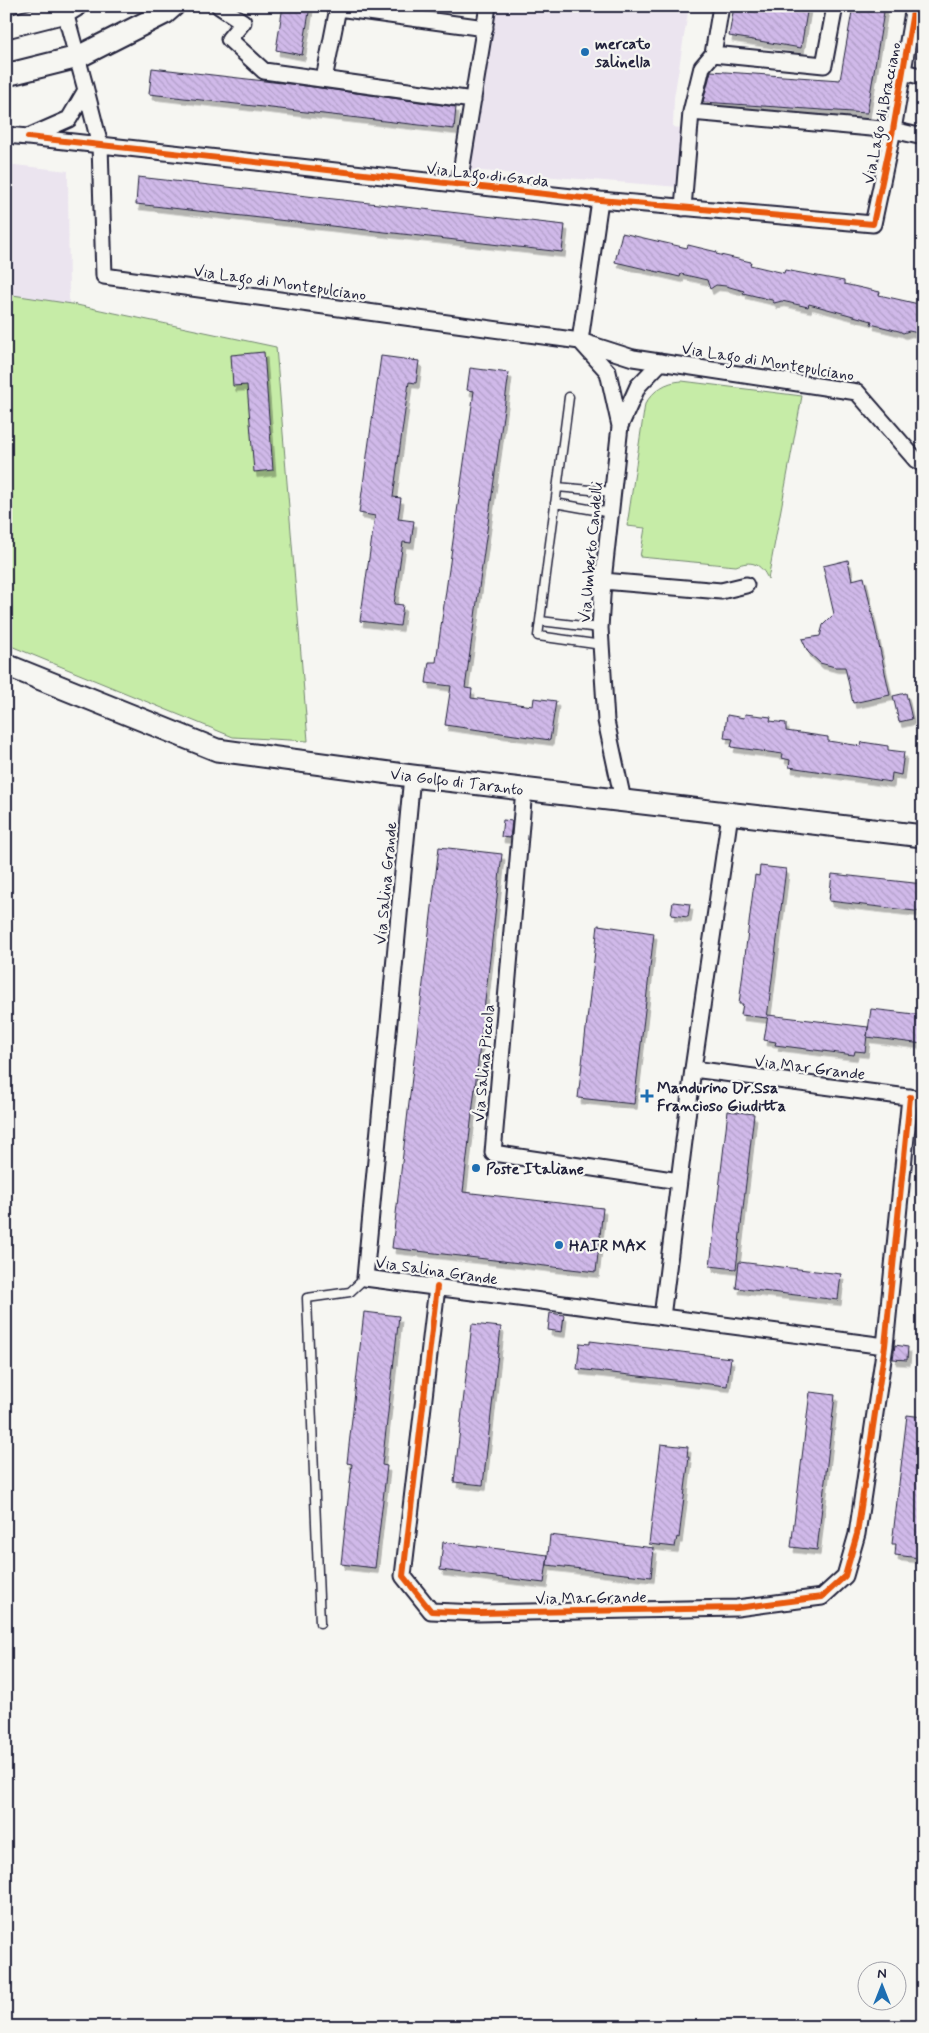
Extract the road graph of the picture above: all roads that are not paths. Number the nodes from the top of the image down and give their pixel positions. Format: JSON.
{"nodes":[{"id":1,"x":173,"y":6,"type":"edge"},
{"id":2,"x":219,"y":6,"type":"edge"},
{"id":3,"x":488,"y":6,"type":"edge"},
{"id":4,"x":721,"y":6,"type":"edge"},
{"id":5,"x":835,"y":6,"type":"edge"},
{"id":6,"x":914,"y":6,"type":"edge"},
{"id":7,"x":70,"y":9,"type":"edge"},
{"id":8,"x":6,"y":27,"type":"edge"},
{"id":9,"x":484,"y":28,"type":"junction"},
{"id":10,"x":713,"y":54,"type":"junction"},
{"id":11,"x":78,"y":57,"type":"junction"},
{"id":12,"x":904,"y":72,"type":"junction"},
{"id":13,"x":6,"y":75,"type":"edge"},
{"id":14,"x":923,"y":77,"type":"edge"},
{"id":15,"x":324,"y":79,"type":"junction"},
{"id":16,"x":86,"y":90,"type":"junction"},
{"id":17,"x":472,"y":100,"type":"junction"},
{"id":18,"x":691,"y":112,"type":"junction"},
{"id":19,"x":893,"y":130,"type":"junction"},
{"id":20,"x":6,"y":134,"type":"edge"},
{"id":21,"x":28,"y":137,"type":"junction"},
{"id":22,"x":923,"y":138,"type":"edge"},
{"id":23,"x":100,"y":146,"type":"junction"},
{"id":24,"x":459,"y":184,"type":"junction"},
{"id":25,"x":600,"y":200,"type":"junction"},
{"id":26,"x":683,"y":208,"type":"junction"},
{"id":27,"x":873,"y":224,"type":"joint"},
{"id":28,"x":580,"y":341,"type":"junction"},
{"id":29,"x":661,"y":362,"type":"junction"},
{"id":30,"x":569,"y":396,"type":"dead end"},
{"id":31,"x":620,"y":426,"type":"junction"},
{"id":32,"x":923,"y":464,"type":"edge"},
{"id":33,"x":557,"y":487,"type":"junction"},
{"id":34,"x":613,"y":492,"type":"junction"},
{"id":35,"x":555,"y":503,"type":"junction"},
{"id":36,"x":611,"y":512,"type":"junction"},
{"id":37,"x":603,"y":580,"type":"junction"},
{"id":38,"x":746,"y":585,"type":"dead end"},
{"id":39,"x":540,"y":622,"type":"junction"},
{"id":40,"x":600,"y":628,"type":"junction"},
{"id":41,"x":602,"y":645,"type":"junction"},
{"id":42,"x":6,"y":665,"type":"edge"},
{"id":43,"x":412,"y":776,"type":"junction"},
{"id":44,"x":524,"y":789,"type":"junction"},
{"id":45,"x":623,"y":800,"type":"junction"},
{"id":46,"x":730,"y":814,"type":"junction"},
{"id":47,"x":923,"y":836,"type":"edge"},
{"id":48,"x":693,"y":1069,"type":"junction"},
{"id":49,"x":916,"y":1098,"type":"edge"},
{"id":50,"x":679,"y":1181,"type":"junction"},
{"id":51,"x":365,"y":1278,"type":"junction"},
{"id":52,"x":438,"y":1287,"type":"junction"},
{"id":53,"x":662,"y":1317,"type":"junction"},
{"id":54,"x":886,"y":1346,"type":"junction"},
{"id":55,"x":320,"y":1623,"type":"dead end"}],
"edges":[{"from":1,"to":11,"type":"street"},
{"from":2,"to":15,"type":"street"},
{"from":3,"to":9,"type":"street"},
{"from":4,"to":10,"type":"street"},
{"from":5,"to":10,"type":"street"},
{"from":6,"to":12,"type":"street","name":"Via Lago di Bracciano"},
{"from":7,"to":8,"type":"street"},
{"from":7,"to":11,"type":"street"},
{"from":9,"to":15,"type":"street"},
{"from":9,"to":17,"type":"street"},
{"from":10,"to":18,"type":"street"},
{"from":11,"to":13,"type":"street"},
{"from":11,"to":16,"type":"street"},
{"from":12,"to":14,"type":"street"},
{"from":12,"to":19,"type":"street","name":"Via Lago di Bracciano"},
{"from":15,"to":17,"type":"street"},
{"from":16,"to":21,"type":"street"},
{"from":16,"to":23,"type":"street"},
{"from":17,"to":24,"type":"street"},
{"from":18,"to":19,"type":"street"},
{"from":18,"to":26,"type":"street"},
{"from":19,"to":22,"type":"street"},
{"from":19,"to":27,"type":"street","name":"Via Lago di Bracciano"},
{"from":20,"to":21,"type":"street","name":"Via Lago di Garda"},
{"from":21,"to":23,"type":"street","name":"Via Lago di Garda"},
{"from":23,"to":24,"type":"street","name":"Via Lago di Garda"},
{"from":23,"to":28,"type":"street","name":"Via Lago di Montepulciano"},
{"from":24,"to":25,"type":"street","name":"Via Lago di Garda"},
{"from":25,"to":26,"type":"street","name":"Via Lago di Garda"},
{"from":25,"to":28,"type":"street"},
{"from":26,"to":27,"type":"street","name":"Via Lago di Garda"},
{"from":28,"to":29,"type":"street","name":"Via Lago di Montepulciano"},
{"from":28,"to":31,"type":"street","name":"Via Umberto Candelli"},
{"from":29,"to":31,"type":"street","name":"Via Umberto Candelli"},
{"from":29,"to":32,"type":"street","name":"Via Lago di Montepulciano"},
{"from":30,"to":33,"type":"lane"},
{"from":31,"to":34,"type":"street","name":"Via Umberto Candelli"},
{"from":33,"to":34,"type":"lane"},
{"from":33,"to":35,"type":"lane"},
{"from":34,"to":36,"type":"street","name":"Via Umberto Candelli"},
{"from":35,"to":36,"type":"lane"},
{"from":35,"to":39,"type":"lane"},
{"from":36,"to":37,"type":"street","name":"Via Umberto Candelli"},
{"from":37,"to":38,"type":"street"},
{"from":37,"to":40,"type":"street","name":"Via Umberto Candelli"},
{"from":39,"to":40,"type":"lane"},
{"from":39,"to":41,"type":"lane"},
{"from":40,"to":41,"type":"street","name":"Via Umberto Candelli"},
{"from":41,"to":45,"type":"street","name":"Via Umberto Candelli"},
{"from":42,"to":43,"type":"street","name":"Via Golfo di Taranto"},
{"from":43,"to":44,"type":"street","name":"Via Golfo di Taranto"},
{"from":43,"to":51,"type":"street","name":"Via Salina Grande"},
{"from":44,"to":45,"type":"street","name":"Via Golfo di Taranto"},
{"from":44,"to":50,"type":"street","name":"Via Salina Piccola"},
{"from":45,"to":46,"type":"street","name":"Via Golfo di Taranto"},
{"from":46,"to":47,"type":"street","name":"Via Golfo di Taranto"},
{"from":46,"to":48,"type":"street"},
{"from":48,"to":49,"type":"street","name":"Via Mar Grande"},
{"from":48,"to":50,"type":"street"},
{"from":49,"to":54,"type":"street"},
{"from":50,"to":53,"type":"street"},
{"from":51,"to":52,"type":"street","name":"Via Salina Grande"},
{"from":51,"to":55,"type":"lane"},
{"from":52,"to":53,"type":"street","name":"Via Salina Grande"},
{"from":52,"to":54,"type":"street","name":"Via Mar Grande"},
{"from":53,"to":54,"type":"street","name":"Via Salina Grande"}]}
